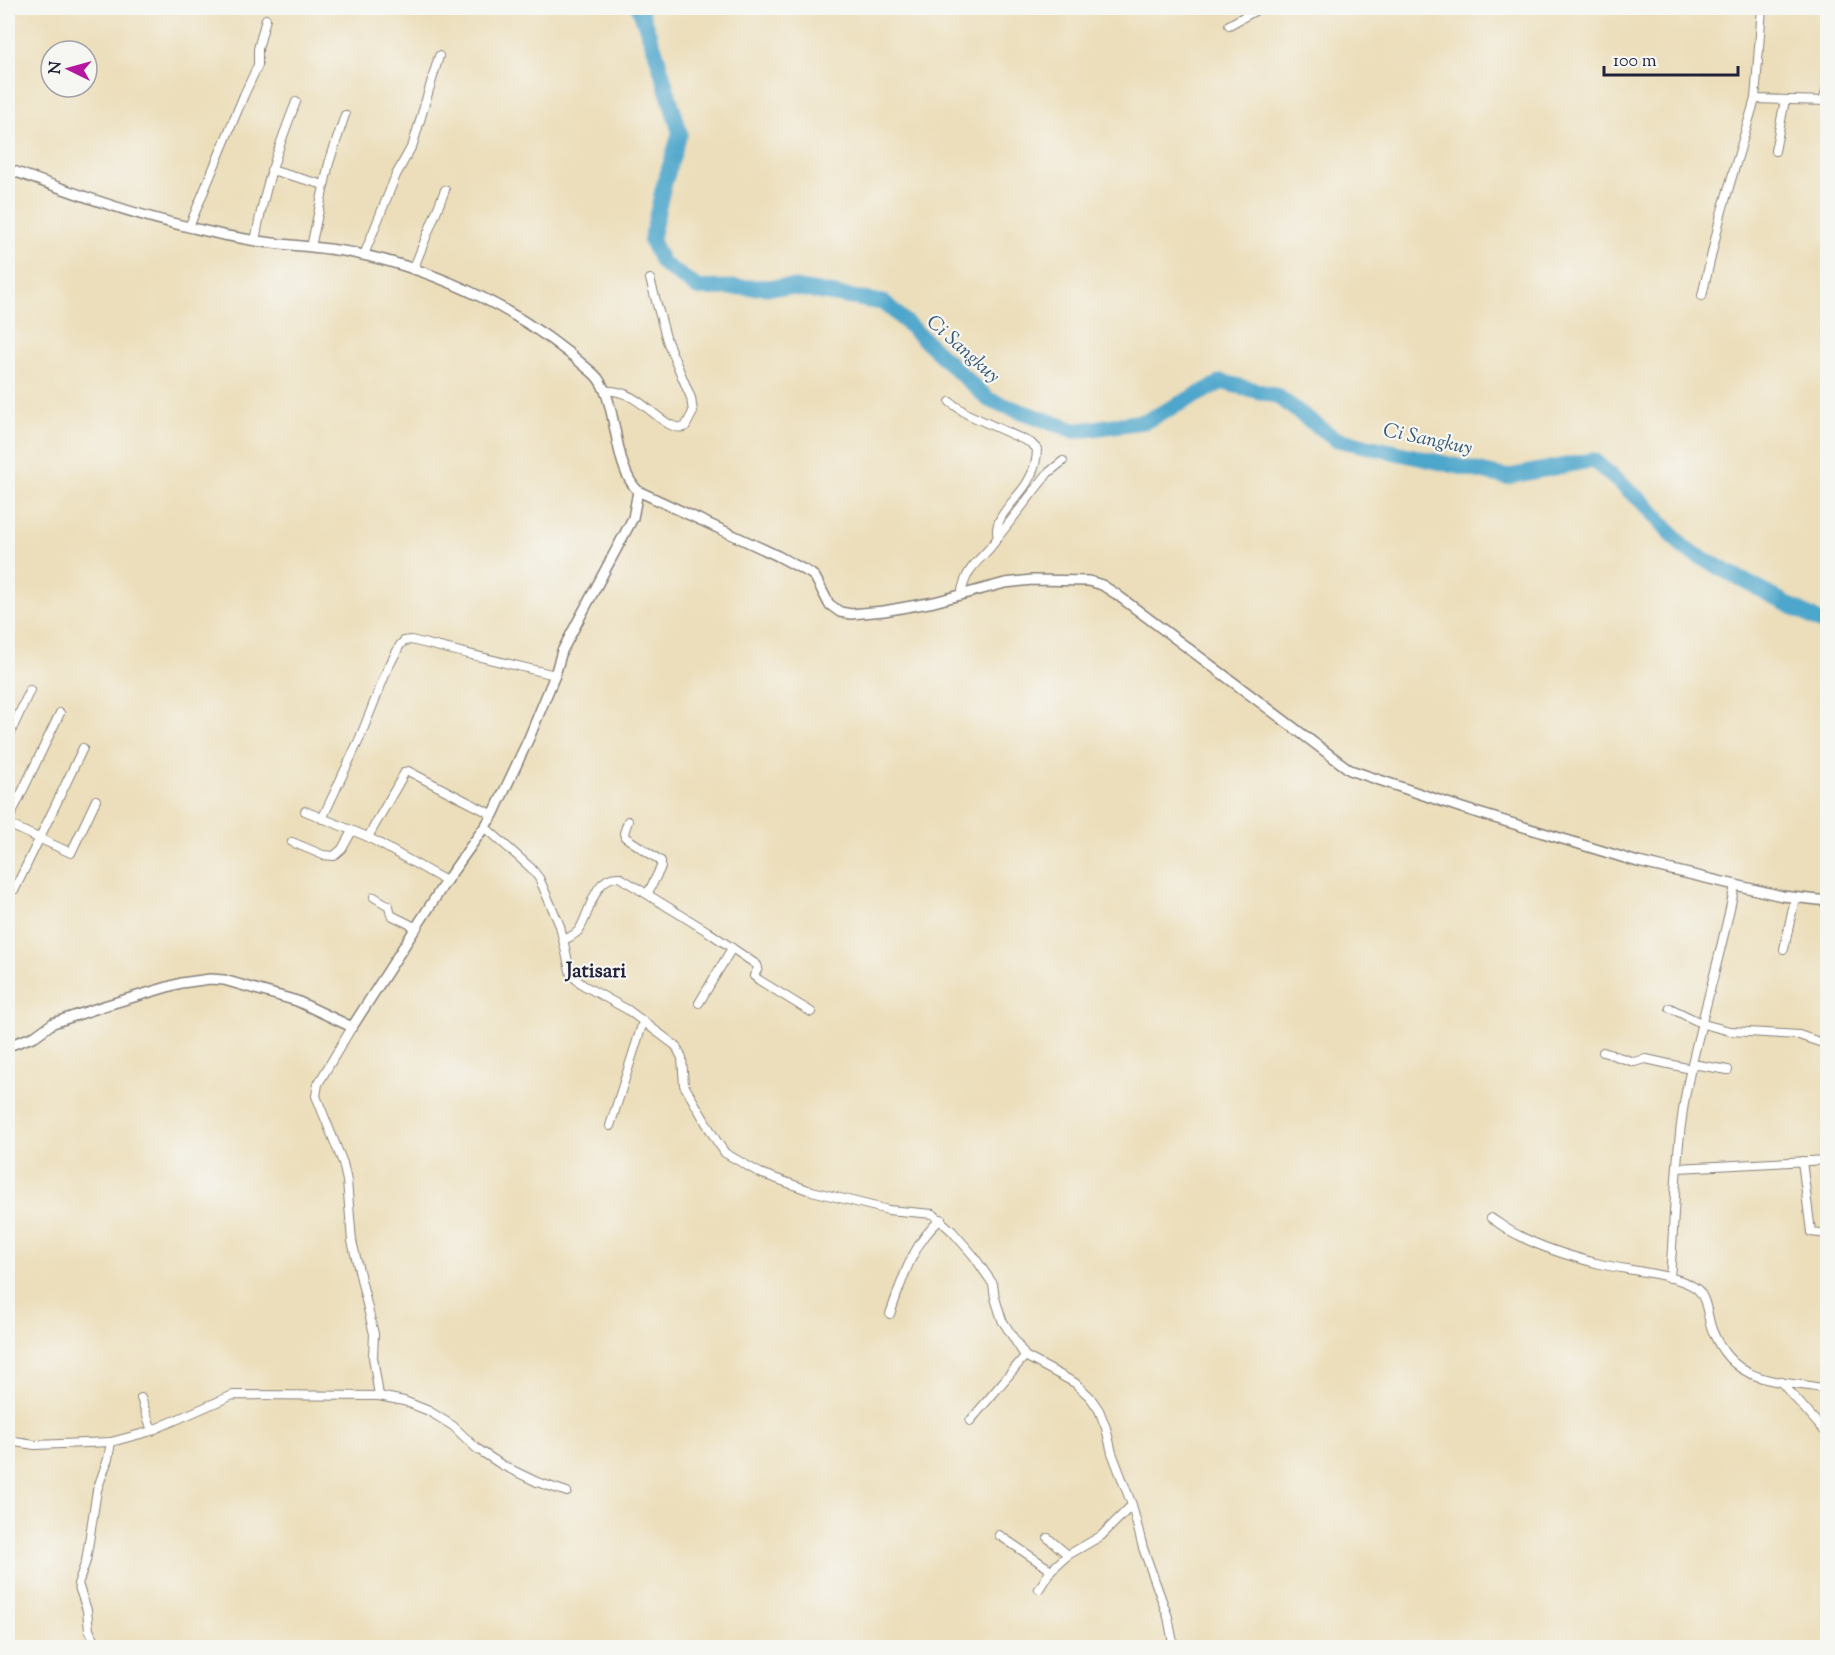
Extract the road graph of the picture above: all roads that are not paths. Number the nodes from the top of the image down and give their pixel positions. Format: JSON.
{"nodes":[{"id":1,"x":1260,"y":8,"type":"edge"},
{"id":2,"x":1762,"y":8,"type":"edge"},
{"id":3,"x":267,"y":19,"type":"dead end"},
{"id":4,"x":1229,"y":25,"type":"dead end"},
{"id":5,"x":439,"y":56,"type":"dead end"},
{"id":6,"x":1827,"y":84,"type":"edge"},
{"id":7,"x":1755,"y":99,"type":"junction"},
{"id":8,"x":1785,"y":100,"type":"junction"},
{"id":9,"x":1825,"y":101,"type":"edge"},
{"id":10,"x":297,"y":102,"type":"dead end"},
{"id":11,"x":345,"y":115,"type":"dead end"},
{"id":12,"x":1775,"y":151,"type":"dead end"},
{"id":13,"x":8,"y":169,"type":"edge"},
{"id":14,"x":271,"y":170,"type":"junction"},
{"id":15,"x":324,"y":184,"type":"junction"},
{"id":16,"x":445,"y":190,"type":"dead end"},
{"id":17,"x":189,"y":228,"type":"junction"},
{"id":18,"x":255,"y":241,"type":"junction"},
{"id":19,"x":311,"y":247,"type":"junction"},
{"id":20,"x":364,"y":255,"type":"junction"},
{"id":21,"x":413,"y":270,"type":"junction"},
{"id":22,"x":650,"y":279,"type":"dead end"},
{"id":23,"x":1702,"y":296,"type":"dead end"},
{"id":24,"x":605,"y":391,"type":"junction"},
{"id":25,"x":951,"y":402,"type":"dead end"},
{"id":26,"x":1063,"y":461,"type":"dead end"},
{"id":27,"x":638,"y":491,"type":"junction"},
{"id":28,"x":998,"y":537,"type":"junction"},
{"id":29,"x":961,"y":595,"type":"junction"},
{"id":30,"x":555,"y":675,"type":"junction"},
{"id":31,"x":30,"y":690,"type":"dead end"},
{"id":32,"x":60,"y":713,"type":"dead end"},
{"id":33,"x":8,"y":738,"type":"edge"},
{"id":34,"x":83,"y":748,"type":"dead end"},
{"id":35,"x":96,"y":800,"type":"dead end"},
{"id":36,"x":305,"y":811,"type":"dead end"},
{"id":37,"x":493,"y":815,"type":"junction"},
{"id":38,"x":322,"y":819,"type":"junction"},
{"id":39,"x":628,"y":821,"type":"dead end"},
{"id":40,"x":8,"y":822,"type":"edge"},
{"id":41,"x":485,"y":827,"type":"junction"},
{"id":42,"x":352,"y":831,"type":"junction"},
{"id":43,"x":368,"y":837,"type":"junction"},
{"id":44,"x":40,"y":839,"type":"junction"},
{"id":45,"x":292,"y":842,"type":"dead end"},
{"id":46,"x":446,"y":881,"type":"junction"},
{"id":47,"x":1734,"y":885,"type":"junction"},
{"id":48,"x":15,"y":889,"type":"dead end"},
{"id":49,"x":648,"y":893,"type":"junction"},
{"id":50,"x":374,"y":897,"type":"dead end"},
{"id":51,"x":1795,"y":898,"type":"junction"},
{"id":52,"x":1827,"y":901,"type":"edge"},
{"id":53,"x":417,"y":928,"type":"junction"},
{"id":54,"x":564,"y":940,"type":"junction"},
{"id":55,"x":732,"y":948,"type":"junction"},
{"id":56,"x":1784,"y":949,"type":"dead end"},
{"id":57,"x":699,"y":1004,"type":"dead end"},
{"id":58,"x":1670,"y":1008,"type":"dead end"},
{"id":59,"x":811,"y":1012,"type":"dead end"},
{"id":60,"x":643,"y":1022,"type":"junction"},
{"id":61,"x":1702,"y":1024,"type":"junction"},
{"id":62,"x":352,"y":1027,"type":"junction"},
{"id":63,"x":1827,"y":1045,"type":"edge"},
{"id":64,"x":8,"y":1046,"type":"edge"},
{"id":65,"x":1604,"y":1052,"type":"dead end"},
{"id":66,"x":1691,"y":1067,"type":"junction"},
{"id":67,"x":1728,"y":1070,"type":"dead end"},
{"id":68,"x":610,"y":1126,"type":"dead end"},
{"id":69,"x":1827,"y":1160,"type":"edge"},
{"id":70,"x":1802,"y":1161,"type":"junction"},
{"id":71,"x":1678,"y":1168,"type":"junction"},
{"id":72,"x":1491,"y":1218,"type":"dead end"},
{"id":73,"x":941,"y":1219,"type":"junction"},
{"id":74,"x":1827,"y":1234,"type":"edge"},
{"id":75,"x":1671,"y":1278,"type":"junction"},
{"id":76,"x":890,"y":1314,"type":"dead end"},
{"id":77,"x":1025,"y":1356,"type":"junction"},
{"id":78,"x":1781,"y":1381,"type":"junction"},
{"id":79,"x":1827,"y":1389,"type":"edge"},
{"id":80,"x":379,"y":1396,"type":"junction"},
{"id":81,"x":141,"y":1398,"type":"dead end"},
{"id":82,"x":970,"y":1421,"type":"dead end"},
{"id":83,"x":152,"y":1431,"type":"junction"},
{"id":84,"x":1827,"y":1435,"type":"edge"},
{"id":85,"x":8,"y":1441,"type":"edge"},
{"id":86,"x":111,"y":1442,"type":"junction"},
{"id":87,"x":567,"y":1492,"type":"dead end"},
{"id":88,"x":1132,"y":1505,"type":"junction"},
{"id":89,"x":999,"y":1535,"type":"dead end"},
{"id":90,"x":1048,"y":1538,"type":"dead end"},
{"id":91,"x":1068,"y":1555,"type":"junction"},
{"id":92,"x":1051,"y":1570,"type":"junction"},
{"id":93,"x":1039,"y":1589,"type":"dead end"},
{"id":94,"x":100,"y":1647,"type":"edge"},
{"id":95,"x":1174,"y":1647,"type":"edge"}],
"edges":[{"from":1,"to":4,"type":"street"},
{"from":2,"to":7,"type":"street"},
{"from":3,"to":17,"type":"street"},
{"from":5,"to":20,"type":"street"},
{"from":6,"to":9,"type":"street"},
{"from":7,"to":8,"type":"street"},
{"from":7,"to":23,"type":"street"},
{"from":8,"to":9,"type":"street"},
{"from":8,"to":12,"type":"street"},
{"from":10,"to":14,"type":"street"},
{"from":11,"to":15,"type":"street"},
{"from":13,"to":17,"type":"street"},
{"from":14,"to":15,"type":"street"},
{"from":14,"to":18,"type":"street"},
{"from":15,"to":19,"type":"street"},
{"from":16,"to":21,"type":"street"},
{"from":17,"to":18,"type":"street"},
{"from":18,"to":19,"type":"street"},
{"from":19,"to":20,"type":"street"},
{"from":20,"to":21,"type":"street"},
{"from":21,"to":24,"type":"street"},
{"from":22,"to":24,"type":"street"},
{"from":24,"to":27,"type":"street"},
{"from":25,"to":28,"type":"street"},
{"from":26,"to":28,"type":"street"},
{"from":27,"to":29,"type":"street"},
{"from":27,"to":30,"type":"street"},
{"from":28,"to":29,"type":"street"},
{"from":29,"to":47,"type":"street"},
{"from":30,"to":37,"type":"street"},
{"from":30,"to":38,"type":"street"},
{"from":31,"to":33,"type":"street"},
{"from":32,"to":40,"type":"street"},
{"from":34,"to":44,"type":"street"},
{"from":35,"to":44,"type":"street"},
{"from":36,"to":38,"type":"street"},
{"from":37,"to":41,"type":"street"},
{"from":37,"to":43,"type":"street"},
{"from":38,"to":42,"type":"street"},
{"from":39,"to":49,"type":"street"},
{"from":40,"to":44,"type":"street"},
{"from":41,"to":46,"type":"street"},
{"from":41,"to":54,"type":"street"},
{"from":42,"to":43,"type":"street"},
{"from":42,"to":45,"type":"street"},
{"from":43,"to":46,"type":"street"},
{"from":44,"to":48,"type":"street"},
{"from":46,"to":53,"type":"street"},
{"from":47,"to":51,"type":"street"},
{"from":47,"to":61,"type":"street"},
{"from":49,"to":54,"type":"street"},
{"from":49,"to":55,"type":"street"},
{"from":50,"to":53,"type":"street"},
{"from":51,"to":52,"type":"street"},
{"from":51,"to":56,"type":"street"},
{"from":53,"to":62,"type":"street"},
{"from":54,"to":60,"type":"street"},
{"from":55,"to":57,"type":"street"},
{"from":55,"to":59,"type":"street"},
{"from":58,"to":61,"type":"street"},
{"from":60,"to":68,"type":"street"},
{"from":60,"to":73,"type":"street"},
{"from":61,"to":63,"type":"street"},
{"from":61,"to":66,"type":"street"},
{"from":62,"to":64,"type":"street"},
{"from":62,"to":80,"type":"street"},
{"from":65,"to":66,"type":"street"},
{"from":66,"to":67,"type":"street"},
{"from":66,"to":71,"type":"street"},
{"from":69,"to":70,"type":"street"},
{"from":70,"to":71,"type":"street"},
{"from":70,"to":74,"type":"street"},
{"from":71,"to":75,"type":"street"},
{"from":72,"to":75,"type":"street"},
{"from":73,"to":76,"type":"street"},
{"from":73,"to":77,"type":"street"},
{"from":75,"to":78,"type":"street"},
{"from":77,"to":82,"type":"street"},
{"from":77,"to":88,"type":"street"},
{"from":78,"to":79,"type":"street"},
{"from":78,"to":84,"type":"street"},
{"from":80,"to":83,"type":"street"},
{"from":80,"to":87,"type":"street"},
{"from":81,"to":83,"type":"street"},
{"from":83,"to":86,"type":"street"},
{"from":85,"to":86,"type":"street"},
{"from":86,"to":94,"type":"street"},
{"from":88,"to":91,"type":"street"},
{"from":88,"to":95,"type":"street"},
{"from":89,"to":92,"type":"street"},
{"from":90,"to":91,"type":"street"},
{"from":91,"to":92,"type":"street"},
{"from":92,"to":93,"type":"street"}]}
